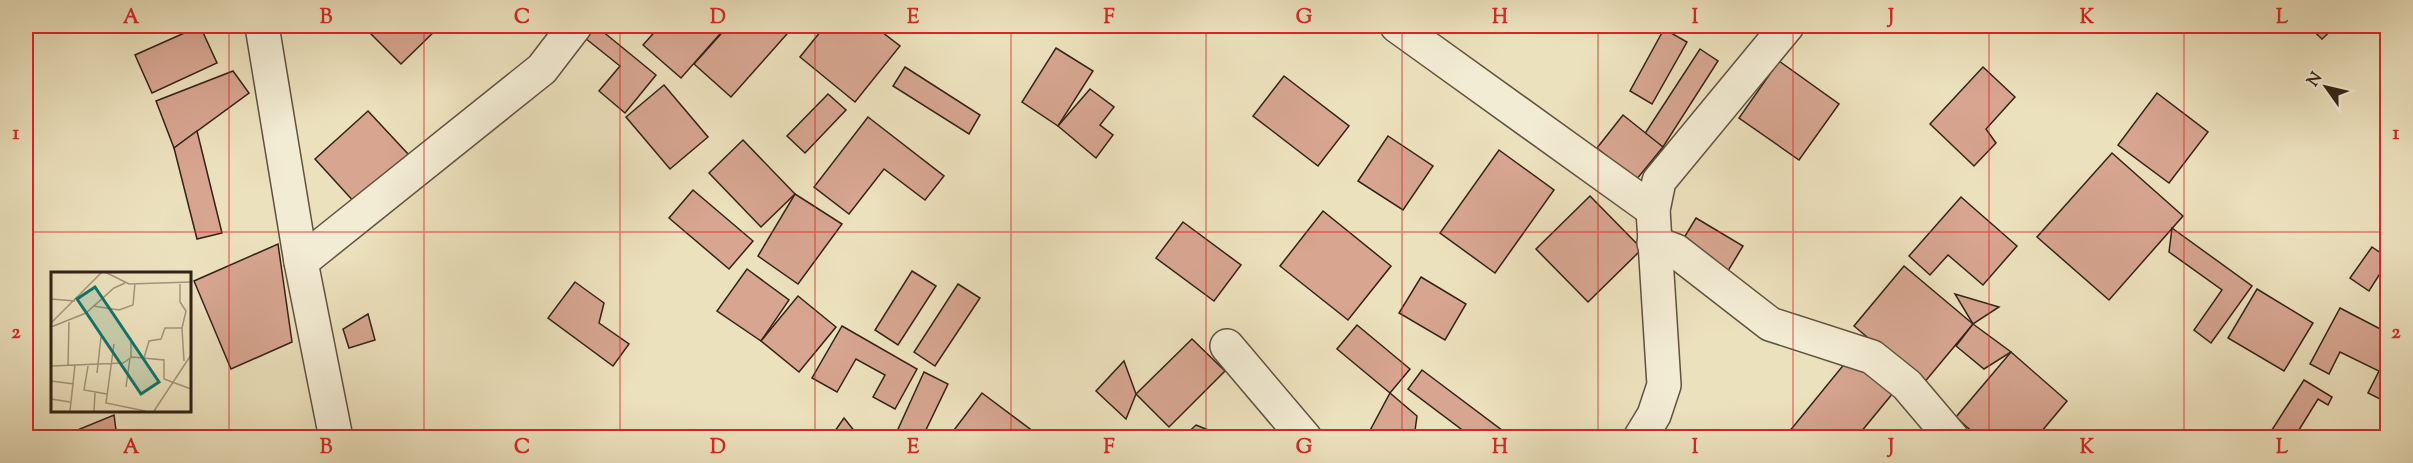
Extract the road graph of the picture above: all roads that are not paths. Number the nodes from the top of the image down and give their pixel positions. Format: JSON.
{"nodes":[{"id":1,"x":262,"y":26,"type":"edge"},
{"id":2,"x":575,"y":26,"type":"edge"},
{"id":3,"x":1397,"y":26,"type":"edge"},
{"id":4,"x":1787,"y":26,"type":"edge"},
{"id":5,"x":1653,"y":210,"type":"junction"},
{"id":6,"x":1654,"y":243,"type":"junction"},
{"id":7,"x":301,"y":262,"type":"junction"},
{"id":8,"x":1227,"y":346,"type":"dead end"},
{"id":9,"x":336,"y":438,"type":"edge"},
{"id":10,"x":1305,"y":438,"type":"edge"},
{"id":11,"x":1640,"y":438,"type":"edge"},
{"id":12,"x":1952,"y":438,"type":"edge"}],
"edges":[{"from":1,"to":7,"type":"street"},
{"from":2,"to":7,"type":"street"},
{"from":3,"to":5,"type":"street"},
{"from":4,"to":5,"type":"street"},
{"from":5,"to":6,"type":"street"},
{"from":6,"to":11,"type":"street"},
{"from":6,"to":12,"type":"street"},
{"from":7,"to":9,"type":"street"},
{"from":8,"to":10,"type":"street"}]}
